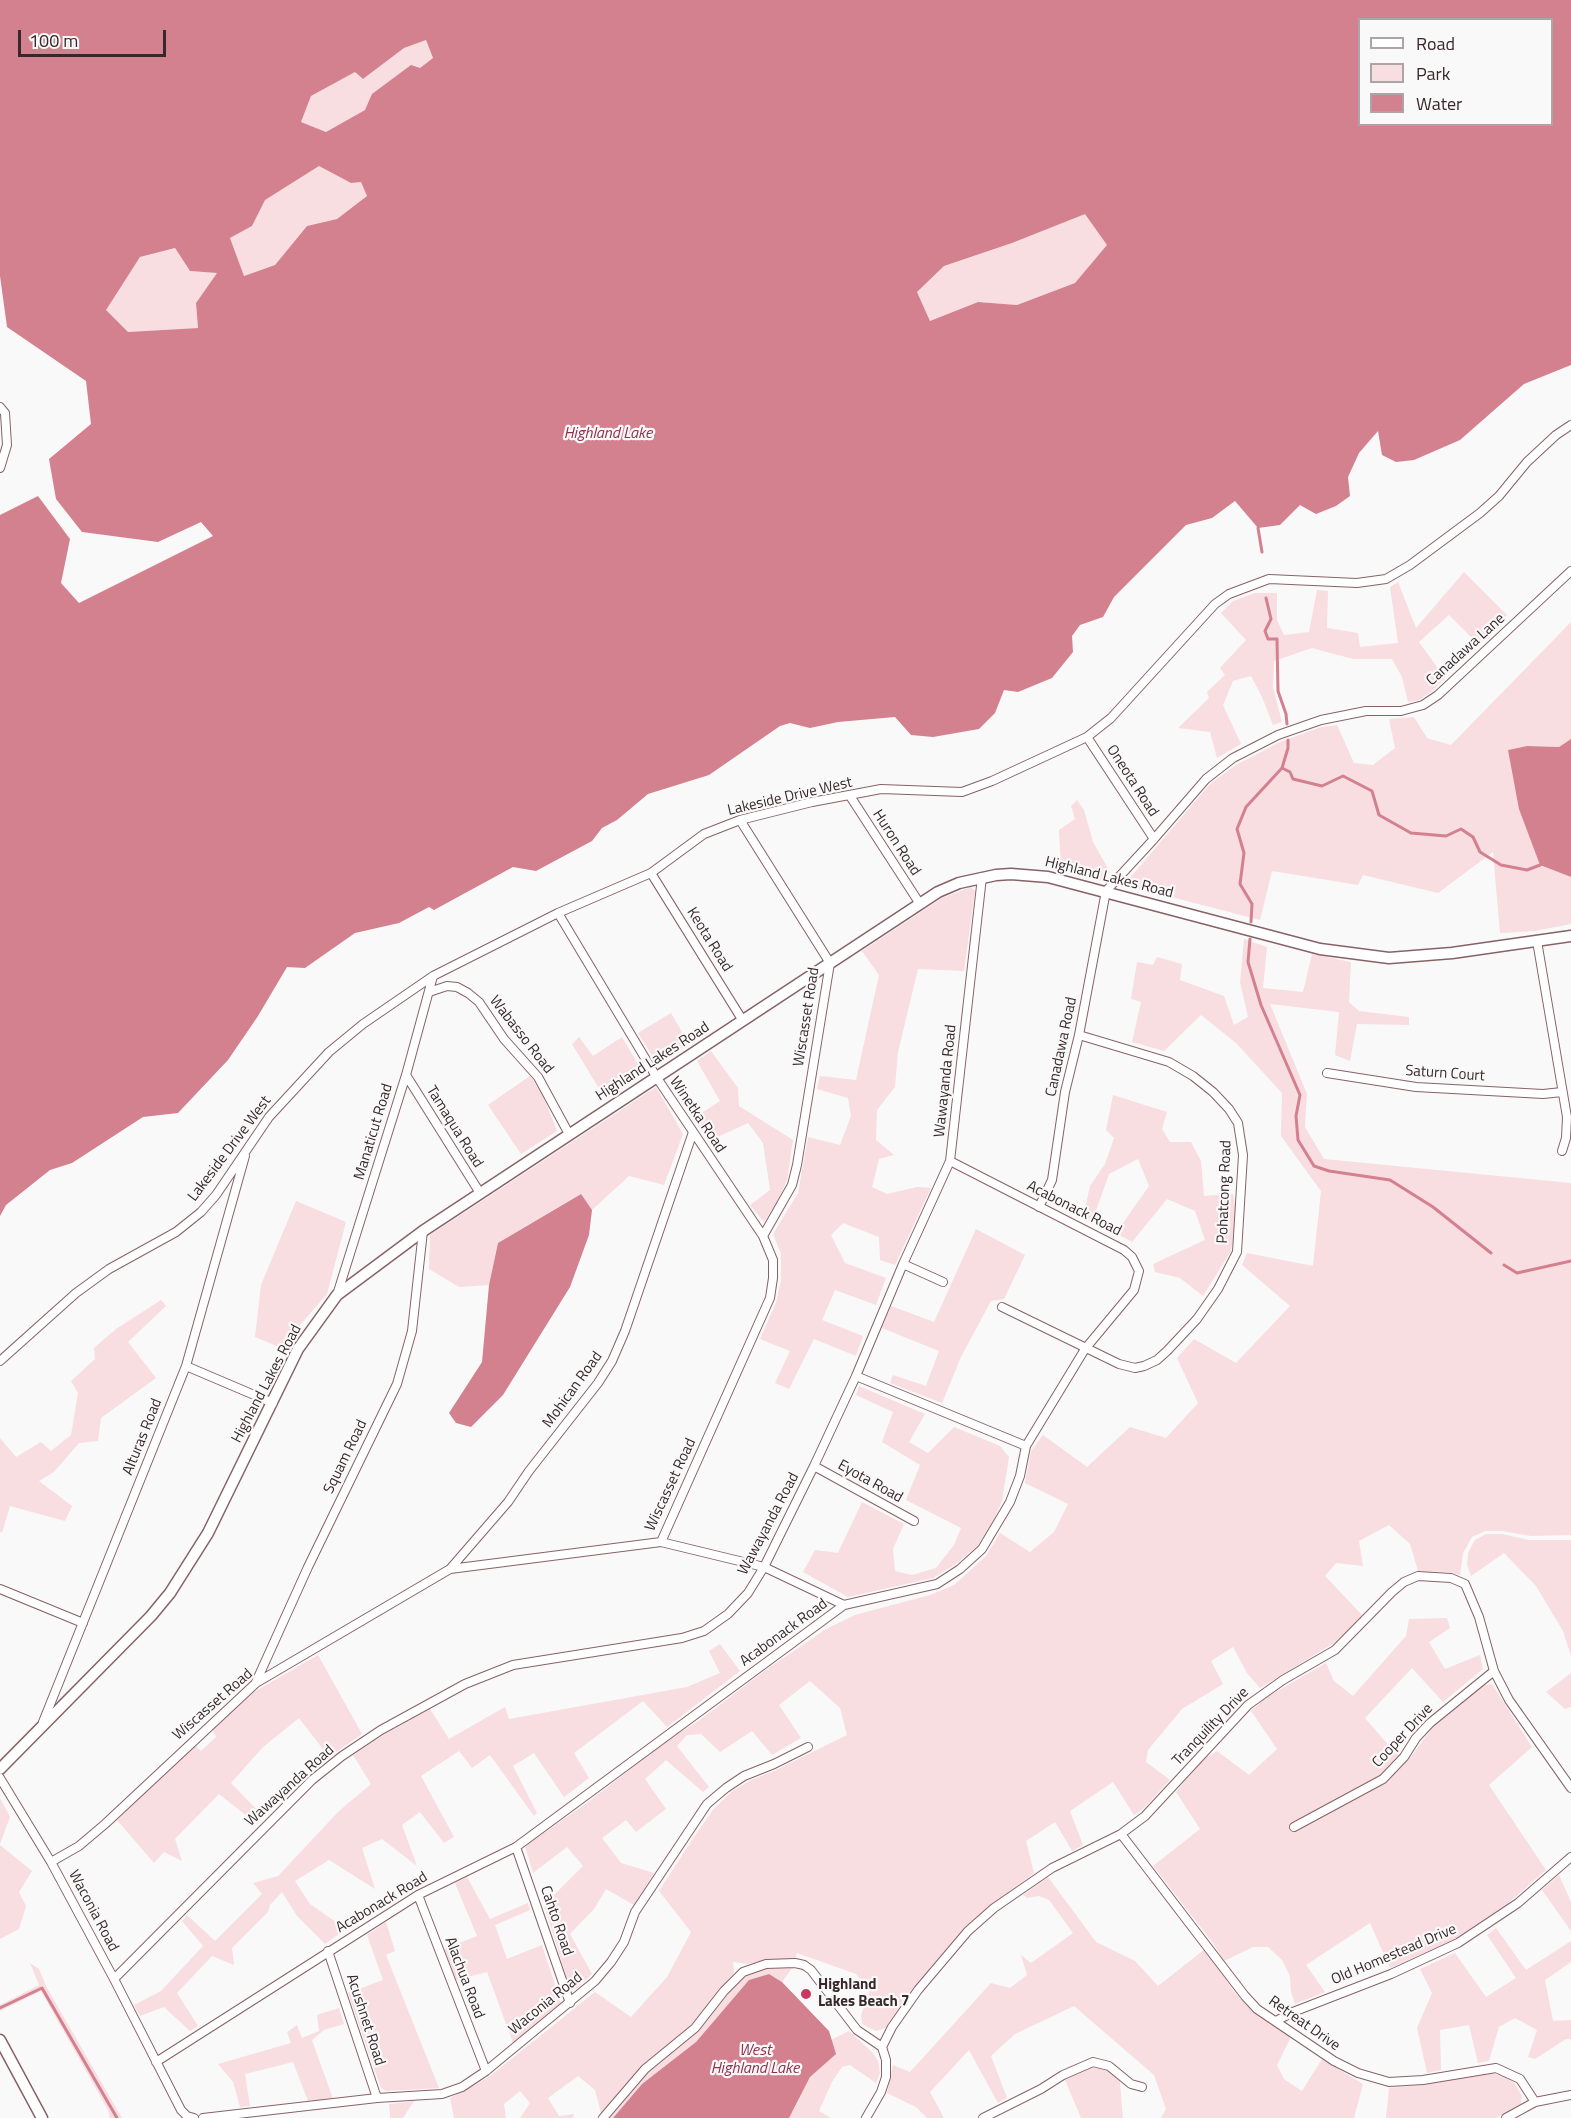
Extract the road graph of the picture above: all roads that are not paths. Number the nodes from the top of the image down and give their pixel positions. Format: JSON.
{"nodes":[{"id":1,"x":0,"y":406,"type":"edge"},
{"id":2,"x":1571,"y":425,"type":"edge"},
{"id":3,"x":0,"y":468,"type":"edge"},
{"id":4,"x":1571,"y":571,"type":"edge"},
{"id":5,"x":1088,"y":737,"type":"junction"},
{"id":6,"x":850,"y":796,"type":"junction"},
{"id":7,"x":740,"y":820,"type":"junction"},
{"id":8,"x":1154,"y":839,"type":"junction"},
{"id":9,"x":651,"y":873,"type":"junction"},
{"id":10,"x":982,"y":877,"type":"junction"},
{"id":11,"x":1106,"y":891,"type":"junction"},
{"id":12,"x":920,"y":904,"type":"junction"},
{"id":13,"x":558,"y":914,"type":"junction"},
{"id":14,"x":1571,"y":936,"type":"edge"},
{"id":15,"x":1537,"y":941,"type":"junction"},
{"id":16,"x":830,"y":963,"type":"junction"},
{"id":17,"x":433,"y":976,"type":"junction"},
{"id":18,"x":429,"y":992,"type":"junction"},
{"id":19,"x":743,"y":1021,"type":"junction"},
{"id":20,"x":1079,"y":1035,"type":"junction"},
{"id":21,"x":1327,"y":1073,"type":"dead end"},
{"id":22,"x":406,"y":1075,"type":"junction"},
{"id":23,"x":657,"y":1078,"type":"junction"},
{"id":24,"x":1562,"y":1092,"type":"junction"},
{"id":25,"x":693,"y":1132,"type":"junction"},
{"id":26,"x":569,"y":1134,"type":"junction"},
{"id":27,"x":248,"y":1147,"type":"junction"},
{"id":28,"x":1562,"y":1151,"type":"dead end"},
{"id":29,"x":950,"y":1161,"type":"junction"},
{"id":30,"x":480,"y":1193,"type":"junction"},
{"id":31,"x":1040,"y":1207,"type":"junction"},
{"id":32,"x":423,"y":1231,"type":"junction"},
{"id":33,"x":763,"y":1236,"type":"junction"},
{"id":34,"x":903,"y":1263,"type":"junction"},
{"id":35,"x":943,"y":1282,"type":"dead end"},
{"id":36,"x":337,"y":1295,"type":"junction"},
{"id":37,"x":1002,"y":1307,"type":"dead end"},
{"id":38,"x":1085,"y":1349,"type":"junction"},
{"id":39,"x":0,"y":1361,"type":"edge"},
{"id":40,"x":186,"y":1366,"type":"junction"},
{"id":41,"x":856,"y":1376,"type":"junction"},
{"id":42,"x":273,"y":1403,"type":"junction"},
{"id":43,"x":1026,"y":1446,"type":"junction"},
{"id":44,"x":814,"y":1466,"type":"junction"},
{"id":45,"x":914,"y":1521,"type":"dead end"},
{"id":46,"x":662,"y":1542,"type":"junction"},
{"id":47,"x":764,"y":1567,"type":"junction"},
{"id":48,"x":450,"y":1569,"type":"junction"},
{"id":49,"x":0,"y":1589,"type":"edge"},
{"id":50,"x":844,"y":1605,"type":"junction"},
{"id":51,"x":83,"y":1623,"type":"junction"},
{"id":52,"x":1494,"y":1671,"type":"junction"},
{"id":53,"x":256,"y":1683,"type":"junction"},
{"id":54,"x":41,"y":1729,"type":"junction"},
{"id":55,"x":808,"y":1747,"type":"dead end"},
{"id":56,"x":0,"y":1769,"type":"edge"},
{"id":57,"x":0,"y":1778,"type":"edge"},
{"id":58,"x":1571,"y":1788,"type":"edge"},
{"id":59,"x":1294,"y":1827,"type":"dead end"},
{"id":60,"x":1121,"y":1834,"type":"junction"},
{"id":61,"x":516,"y":1847,"type":"junction"},
{"id":62,"x":1571,"y":1857,"type":"edge"},
{"id":63,"x":51,"y":1862,"type":"junction"},
{"id":64,"x":418,"y":1895,"type":"junction"},
{"id":65,"x":328,"y":1951,"type":"junction"},
{"id":66,"x":114,"y":1979,"type":"junction"},
{"id":67,"x":570,"y":2003,"type":"junction"},
{"id":68,"x":1276,"y":2021,"type":"junction"},
{"id":69,"x":0,"y":2040,"type":"edge"},
{"id":70,"x":882,"y":2047,"type":"junction"},
{"id":71,"x":156,"y":2062,"type":"junction"},
{"id":72,"x":486,"y":2071,"type":"junction"},
{"id":73,"x":1142,"y":2087,"type":"dead end"},
{"id":74,"x":1571,"y":2095,"type":"edge"},
{"id":75,"x":377,"y":2098,"type":"junction"},
{"id":76,"x":1535,"y":2102,"type":"junction"},
{"id":77,"x":42,"y":2118,"type":"edge"},
{"id":78,"x":194,"y":2118,"type":"edge"},
{"id":79,"x":203,"y":2118,"type":"edge"},
{"id":80,"x":603,"y":2118,"type":"edge"},
{"id":81,"x":866,"y":2118,"type":"edge"},
{"id":82,"x":983,"y":2118,"type":"edge"},
{"id":83,"x":1506,"y":2118,"type":"edge"}],
"edges":[{"from":1,"to":3,"type":"street"},
{"from":2,"to":5,"type":"street","name":"Lakeside Drive West"},
{"from":4,"to":8,"type":"street","name":"Canadawa Lane"},
{"from":5,"to":6,"type":"street","name":"Lakeside Drive West"},
{"from":5,"to":8,"type":"street","name":"Oneota Road"},
{"from":6,"to":7,"type":"street","name":"Lakeside Drive West"},
{"from":6,"to":12,"type":"street","name":"Huron Road"},
{"from":7,"to":9,"type":"street","name":"Lakeside Drive West"},
{"from":7,"to":16,"type":"street","name":"Wiscasset Road"},
{"from":8,"to":11,"type":"street","name":"Canadawa Lane"},
{"from":9,"to":13,"type":"street","name":"Lakeside Drive West"},
{"from":9,"to":19,"type":"street","name":"Keota Road"},
{"from":10,"to":11,"type":"street","name":"Highland Lakes Road"},
{"from":10,"to":12,"type":"street","name":"Highland Lakes Road"},
{"from":10,"to":29,"type":"street","name":"Wawayanda Road"},
{"from":11,"to":15,"type":"street","name":"Highland Lakes Road"},
{"from":11,"to":20,"type":"street","name":"Canadawa Road"},
{"from":12,"to":16,"type":"street","name":"Highland Lakes Road"},
{"from":13,"to":17,"type":"street","name":"Lakeside Drive West"},
{"from":13,"to":23,"type":"street","name":"Winetka Road"},
{"from":14,"to":15,"type":"street","name":"Highland Lakes Road"},
{"from":15,"to":24,"type":"street"},
{"from":16,"to":19,"type":"street","name":"Highland Lakes Road"},
{"from":16,"to":33,"type":"street","name":"Wiscasset Road"},
{"from":17,"to":18,"type":"street","name":"Manaticut Road"},
{"from":17,"to":27,"type":"street","name":"Lakeside Drive West"},
{"from":18,"to":22,"type":"street","name":"Manaticut Road"},
{"from":18,"to":26,"type":"street","name":"Wabasso Road"},
{"from":19,"to":23,"type":"street","name":"Highland Lakes Road"},
{"from":20,"to":31,"type":"street","name":"Canadawa Road"},
{"from":20,"to":38,"type":"street","name":"Pohatcong Road"},
{"from":21,"to":24,"type":"street","name":"Saturn Court"},
{"from":22,"to":30,"type":"street","name":"Tamaqua Road"},
{"from":22,"to":36,"type":"street","name":"Manaticut Road"},
{"from":23,"to":25,"type":"street","name":"Winetka Road"},
{"from":23,"to":26,"type":"street","name":"Highland Lakes Road"},
{"from":24,"to":28,"type":"street"},
{"from":25,"to":33,"type":"street","name":"Winetka Road"},
{"from":25,"to":48,"type":"street","name":"Mohican Road"},
{"from":26,"to":30,"type":"street","name":"Highland Lakes Road"},
{"from":27,"to":39,"type":"street","name":"Lakeside Drive West"},
{"from":27,"to":40,"type":"street","name":"Alturas Road"},
{"from":29,"to":31,"type":"street","name":"Acabonack Road"},
{"from":29,"to":34,"type":"street","name":"Wawayanda Road"},
{"from":30,"to":32,"type":"street","name":"Highland Lakes Road"},
{"from":31,"to":38,"type":"street","name":"Acabonack Road"},
{"from":32,"to":36,"type":"street","name":"Highland Lakes Road"},
{"from":32,"to":53,"type":"street","name":"Squam Road"},
{"from":33,"to":46,"type":"street","name":"Wiscasset Road"},
{"from":34,"to":35,"type":"street"},
{"from":34,"to":41,"type":"street","name":"Wawayanda Road"},
{"from":36,"to":42,"type":"street","name":"Highland Lakes Road"},
{"from":37,"to":38,"type":"street","name":"Pohatcong Road"},
{"from":38,"to":43,"type":"street","name":"Acabonack Road"},
{"from":40,"to":42,"type":"street"},
{"from":40,"to":51,"type":"street","name":"Alturas Road"},
{"from":41,"to":43,"type":"street"},
{"from":41,"to":44,"type":"street","name":"Wawayanda Road"},
{"from":42,"to":54,"type":"street","name":"Highland Lakes Road"},
{"from":43,"to":50,"type":"street","name":"Acabonack Road"},
{"from":44,"to":45,"type":"street","name":"Eyota Road"},
{"from":44,"to":47,"type":"street","name":"Wawayanda Road"},
{"from":46,"to":47,"type":"street"},
{"from":46,"to":48,"type":"street","name":"Wiscasset Road"},
{"from":47,"to":50,"type":"street"},
{"from":47,"to":66,"type":"street","name":"Wawayanda Road"},
{"from":48,"to":53,"type":"street","name":"Wiscasset Road"},
{"from":49,"to":51,"type":"street"},
{"from":50,"to":61,"type":"street","name":"Acabonack Road"},
{"from":51,"to":54,"type":"street","name":"Alturas Road"},
{"from":52,"to":58,"type":"street","name":"Tranquility Drive"},
{"from":52,"to":59,"type":"street","name":"Cooper Drive"},
{"from":52,"to":60,"type":"street","name":"Tranquility Drive"},
{"from":53,"to":63,"type":"street","name":"Wiscasset Road"},
{"from":54,"to":56,"type":"street","name":"Highland Lakes Road"},
{"from":55,"to":67,"type":"street","name":"Waconia Road"},
{"from":57,"to":63,"type":"street","name":"Waconia Road"},
{"from":60,"to":68,"type":"street","name":"Retreat Drive"},
{"from":60,"to":70,"type":"street","name":"Tranquility Drive"},
{"from":61,"to":64,"type":"street","name":"Acabonack Road"},
{"from":61,"to":67,"type":"street","name":"Cahto Road"},
{"from":62,"to":68,"type":"street","name":"Old Homestead Drive"},
{"from":63,"to":66,"type":"street","name":"Waconia Road"},
{"from":64,"to":65,"type":"street","name":"Acabonack Road"},
{"from":64,"to":72,"type":"street","name":"Alachua Road"},
{"from":65,"to":71,"type":"street","name":"Acabonack Road"},
{"from":65,"to":75,"type":"street","name":"Acushnet Road"},
{"from":66,"to":71,"type":"street","name":"Waconia Road"},
{"from":67,"to":72,"type":"street","name":"Waconia Road"},
{"from":68,"to":76,"type":"street","name":"Retreat Drive"},
{"from":69,"to":77,"type":"street"},
{"from":70,"to":80,"type":"street"},
{"from":70,"to":81,"type":"street"},
{"from":71,"to":78,"type":"street","name":"Waconia Road"},
{"from":72,"to":75,"type":"street","name":"Waconia Road"},
{"from":73,"to":82,"type":"street"},
{"from":74,"to":76,"type":"street"},
{"from":75,"to":79,"type":"street","name":"Waconia Road"},
{"from":76,"to":83,"type":"street"}]}
